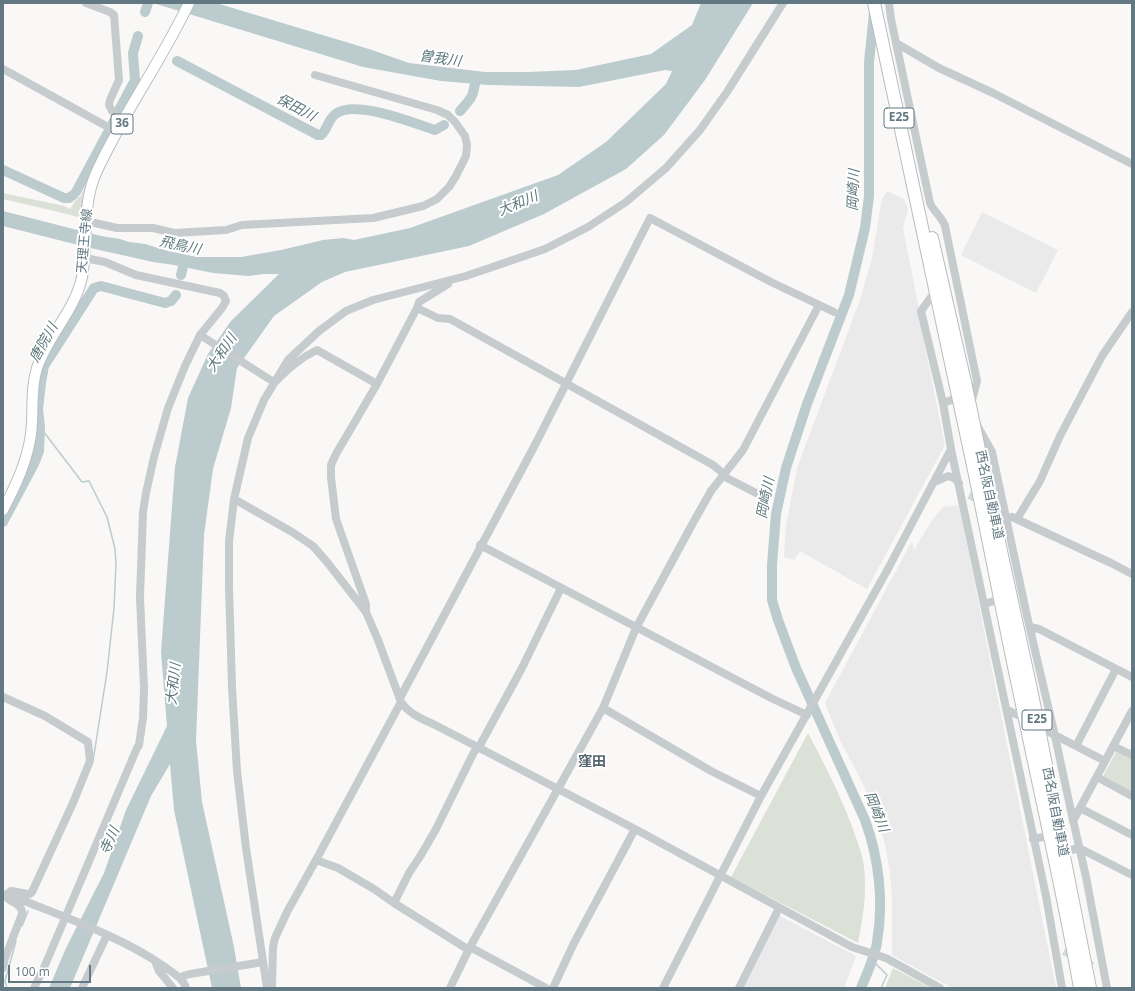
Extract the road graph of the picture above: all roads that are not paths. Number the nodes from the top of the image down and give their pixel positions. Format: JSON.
{"nodes":[{"id":1,"x":86,"y":3,"type":"edge"},
{"id":2,"x":189,"y":3,"type":"edge"},
{"id":3,"x":783,"y":3,"type":"edge"},
{"id":4,"x":874,"y":3,"type":"edge"},
{"id":5,"x":882,"y":3,"type":"edge"},
{"id":6,"x":889,"y":3,"type":"edge"},
{"id":7,"x":896,"y":43,"type":"junction"},
{"id":8,"x":3,"y":69,"type":"edge"},
{"id":9,"x":315,"y":75,"type":"dead end"},
{"id":10,"x":124,"y":119,"type":"junction"},
{"id":11,"x":117,"y":132,"type":"junction"},
{"id":12,"x":1132,"y":164,"type":"edge"},
{"id":13,"x":86,"y":222,"type":"junction"},
{"id":14,"x":927,"y":232,"type":"junction"},
{"id":15,"x":85,"y":257,"type":"junction"},
{"id":16,"x":952,"y":261,"type":"junction"},
{"id":17,"x":946,"y":270,"type":"dead end"},
{"id":18,"x":466,"y":276,"type":"junction"},
{"id":19,"x":931,"y":297,"type":"dead end"},
{"id":20,"x":819,"y":305,"type":"junction"},
{"id":21,"x":417,"y":308,"type":"junction"},
{"id":22,"x":834,"y":312,"type":"dead end"},
{"id":23,"x":1132,"y":312,"type":"edge"},
{"id":24,"x":203,"y":337,"type":"junction"},
{"id":25,"x":272,"y":380,"type":"junction"},
{"id":26,"x":566,"y":383,"type":"junction"},
{"id":27,"x":377,"y":384,"type":"junction"},
{"id":28,"x":975,"y":391,"type":"junction"},
{"id":29,"x":943,"y":403,"type":"junction"},
{"id":30,"x":951,"y":449,"type":"junction"},
{"id":31,"x":976,"y":455,"type":"junction"},
{"id":32,"x":723,"y":475,"type":"junction"},
{"id":33,"x":933,"y":483,"type":"junction"},
{"id":34,"x":959,"y":483,"type":"junction"},
{"id":35,"x":762,"y":496,"type":"dead end"},
{"id":36,"x":234,"y":499,"type":"junction"},
{"id":37,"x":3,"y":510,"type":"edge"},
{"id":38,"x":1003,"y":510,"type":"junction"},
{"id":39,"x":1017,"y":519,"type":"junction"},
{"id":40,"x":480,"y":545,"type":"junction"},
{"id":41,"x":1132,"y":574,"type":"edge"},
{"id":42,"x":561,"y":588,"type":"junction"},
{"id":43,"x":994,"y":601,"type":"dead end"},
{"id":44,"x":984,"y":604,"type":"junction"},
{"id":45,"x":366,"y":612,"type":"junction"},
{"id":46,"x":636,"y":628,"type":"junction"},
{"id":47,"x":1030,"y":628,"type":"junction"},
{"id":48,"x":1116,"y":669,"type":"junction"},
{"id":49,"x":1132,"y":677,"type":"edge"},
{"id":50,"x":3,"y":697,"type":"edge"},
{"id":51,"x":401,"y":700,"type":"junction"},
{"id":52,"x":603,"y":708,"type":"junction"},
{"id":53,"x":1007,"y":710,"type":"junction"},
{"id":54,"x":1131,"y":714,"type":"edge"},
{"id":55,"x":807,"y":715,"type":"junction"},
{"id":56,"x":1018,"y":715,"type":"dead end"},
{"id":57,"x":1045,"y":730,"type":"dead end"},
{"id":58,"x":1056,"y":736,"type":"junction"},
{"id":59,"x":1076,"y":746,"type":"junction"},
{"id":60,"x":1113,"y":746,"type":"junction"},
{"id":61,"x":479,"y":747,"type":"junction"},
{"id":62,"x":1132,"y":755,"type":"edge"},
{"id":63,"x":1105,"y":762,"type":"junction"},
{"id":64,"x":1097,"y":777,"type":"junction"},
{"id":65,"x":557,"y":788,"type":"junction"},
{"id":66,"x":761,"y":796,"type":"junction"},
{"id":67,"x":1132,"y":796,"type":"edge"},
{"id":68,"x":1080,"y":808,"type":"junction"},
{"id":69,"x":1073,"y":821,"type":"junction"},
{"id":70,"x":635,"y":829,"type":"junction"},
{"id":71,"x":1132,"y":835,"type":"edge"},
{"id":72,"x":1043,"y":837,"type":"dead end"},
{"id":73,"x":1033,"y":839,"type":"junction"},
{"id":74,"x":1075,"y":849,"type":"junction"},
{"id":75,"x":316,"y":860,"type":"junction"},
{"id":76,"x":1132,"y":875,"type":"edge"},
{"id":77,"x":720,"y":877,"type":"junction"},
{"id":78,"x":5,"y":893,"type":"edge"},
{"id":79,"x":394,"y":903,"type":"junction"},
{"id":80,"x":779,"y":908,"type":"junction"},
{"id":81,"x":66,"y":918,"type":"junction"},
{"id":82,"x":106,"y":934,"type":"junction"},
{"id":83,"x":470,"y":948,"type":"junction"},
{"id":84,"x":1064,"y":951,"type":"tunnel mouth"},
{"id":85,"x":1055,"y":952,"type":"junction"},
{"id":86,"x":155,"y":961,"type":"junction"},
{"id":87,"x":261,"y":962,"type":"junction"},
{"id":88,"x":3,"y":968,"type":"edge"},
{"id":89,"x":89,"y":974,"type":"junction"},
{"id":90,"x":180,"y":978,"type":"junction"},
{"id":91,"x":34,"y":988,"type":"edge"},
{"id":92,"x":82,"y":988,"type":"edge"},
{"id":93,"x":87,"y":988,"type":"edge"},
{"id":94,"x":172,"y":988,"type":"edge"},
{"id":95,"x":186,"y":988,"type":"edge"},
{"id":96,"x":267,"y":988,"type":"edge"},
{"id":97,"x":272,"y":988,"type":"edge"},
{"id":98,"x":450,"y":988,"type":"edge"},
{"id":99,"x":546,"y":988,"type":"edge"},
{"id":100,"x":553,"y":988,"type":"edge"},
{"id":101,"x":663,"y":988,"type":"edge"},
{"id":102,"x":739,"y":988,"type":"edge"},
{"id":103,"x":940,"y":988,"type":"edge"},
{"id":104,"x":1062,"y":988,"type":"edge"},
{"id":105,"x":1080,"y":988,"type":"edge"},
{"id":106,"x":1090,"y":988,"type":"edge"},
{"id":107,"x":1107,"y":988,"type":"edge"}],
"edges":[{"from":1,"to":10,"type":"street"},
{"from":2,"to":10,"type":"main road","name":"天理王寺線","number":"36"},
{"from":3,"to":18,"type":"street"},
{"from":4,"to":14,"type":"highway","name":"西名阪自動車道","number":"E25"},
{"from":5,"to":14,"type":"highway","name":"西名阪自動車道","number":"E25"},
{"from":6,"to":7,"type":"street"},
{"from":7,"to":12,"type":"street"},
{"from":7,"to":16,"type":"street"},
{"from":8,"to":11,"type":"street"},
{"from":9,"to":13,"type":"street"},
{"from":10,"to":11,"type":"main road","name":"天理王寺線","number":"36"},
{"from":11,"to":13,"type":"main road","name":"天理王寺線","number":"36"},
{"from":13,"to":15,"type":"main road","name":"天理王寺線","number":"36"},
{"from":14,"to":31,"type":"highway","name":"西名阪自動車道","number":"E25","bridge":true},
{"from":15,"to":24,"type":"street"},
{"from":15,"to":37,"type":"main road","name":"天理王寺線","number":"36"},
{"from":16,"to":17,"type":"street"},
{"from":16,"to":28,"type":"street"},
{"from":18,"to":21,"type":"street"},
{"from":18,"to":25,"type":"street"},
{"from":19,"to":29,"type":"street"},
{"from":20,"to":22,"type":"street"},
{"from":20,"to":26,"type":"street"},
{"from":20,"to":32,"type":"street"},
{"from":21,"to":26,"type":"street"},
{"from":21,"to":27,"type":"street"},
{"from":23,"to":39,"type":"street"},
{"from":24,"to":25,"type":"street"},
{"from":24,"to":81,"type":"street"},
{"from":25,"to":27,"type":"street"},
{"from":25,"to":36,"type":"street"},
{"from":26,"to":32,"type":"street"},
{"from":26,"to":40,"type":"street"},
{"from":27,"to":45,"type":"street"},
{"from":28,"to":29,"type":"street"},
{"from":28,"to":38,"type":"street"},
{"from":29,"to":30,"type":"street"},
{"from":30,"to":33,"type":"street"},
{"from":30,"to":34,"type":"street"},
{"from":31,"to":105,"type":"highway","name":"西名阪自動車道","number":"E25"},
{"from":31,"to":106,"type":"highway","name":"西名阪自動車道","number":"E25"},
{"from":32,"to":35,"type":"street"},
{"from":32,"to":46,"type":"street"},
{"from":33,"to":34,"type":"street"},
{"from":33,"to":55,"type":"street"},
{"from":34,"to":44,"type":"street"},
{"from":36,"to":45,"type":"street"},
{"from":36,"to":87,"type":"street"},
{"from":38,"to":39,"type":"street"},
{"from":38,"to":47,"type":"street"},
{"from":39,"to":41,"type":"street"},
{"from":40,"to":42,"type":"street"},
{"from":40,"to":51,"type":"street"},
{"from":42,"to":46,"type":"street"},
{"from":42,"to":61,"type":"street"},
{"from":43,"to":44,"type":"street"},
{"from":44,"to":53,"type":"street"},
{"from":45,"to":51,"type":"street"},
{"from":46,"to":52,"type":"street"},
{"from":46,"to":55,"type":"street"},
{"from":47,"to":48,"type":"street"},
{"from":47,"to":58,"type":"street"},
{"from":48,"to":49,"type":"street"},
{"from":48,"to":59,"type":"street"},
{"from":50,"to":78,"type":"street"},
{"from":51,"to":61,"type":"street"},
{"from":51,"to":75,"type":"street"},
{"from":52,"to":65,"type":"street"},
{"from":52,"to":66,"type":"street"},
{"from":53,"to":56,"type":"street"},
{"from":53,"to":73,"type":"street"},
{"from":54,"to":60,"type":"street"},
{"from":55,"to":66,"type":"street"},
{"from":57,"to":58,"type":"street"},
{"from":58,"to":59,"type":"street"},
{"from":58,"to":69,"type":"street"},
{"from":59,"to":63,"type":"street"},
{"from":60,"to":62,"type":"street"},
{"from":60,"to":63,"type":"street"},
{"from":61,"to":65,"type":"street"},
{"from":61,"to":79,"type":"street"},
{"from":63,"to":64,"type":"street"},
{"from":64,"to":67,"type":"street"},
{"from":64,"to":68,"type":"street"},
{"from":65,"to":70,"type":"street"},
{"from":65,"to":83,"type":"street"},
{"from":66,"to":77,"type":"street"},
{"from":68,"to":69,"type":"street"},
{"from":68,"to":71,"type":"street"},
{"from":69,"to":74,"type":"street"},
{"from":70,"to":77,"type":"street"},
{"from":70,"to":100,"type":"street"},
{"from":72,"to":73,"type":"street"},
{"from":73,"to":85,"type":"street"},
{"from":74,"to":76,"type":"street"},
{"from":74,"to":107,"type":"street"},
{"from":75,"to":79,"type":"street"},
{"from":75,"to":97,"type":"street"},
{"from":77,"to":80,"type":"street"},
{"from":77,"to":101,"type":"street"},
{"from":78,"to":81,"type":"street"},
{"from":78,"to":88,"type":"street"},
{"from":79,"to":83,"type":"street"},
{"from":80,"to":102,"type":"street"},
{"from":80,"to":103,"type":"street"},
{"from":81,"to":82,"type":"street"},
{"from":81,"to":91,"type":"street"},
{"from":82,"to":86,"type":"street"},
{"from":82,"to":89,"type":"street"},
{"from":83,"to":98,"type":"street"},
{"from":83,"to":99,"type":"street"},
{"from":84,"to":85,"type":"street"},
{"from":85,"to":104,"type":"street"},
{"from":86,"to":90,"type":"street"},
{"from":86,"to":94,"type":"street"},
{"from":87,"to":90,"type":"street"},
{"from":87,"to":96,"type":"street"},
{"from":89,"to":92,"type":"street"},
{"from":89,"to":93,"type":"street"},
{"from":90,"to":95,"type":"street"}]}
